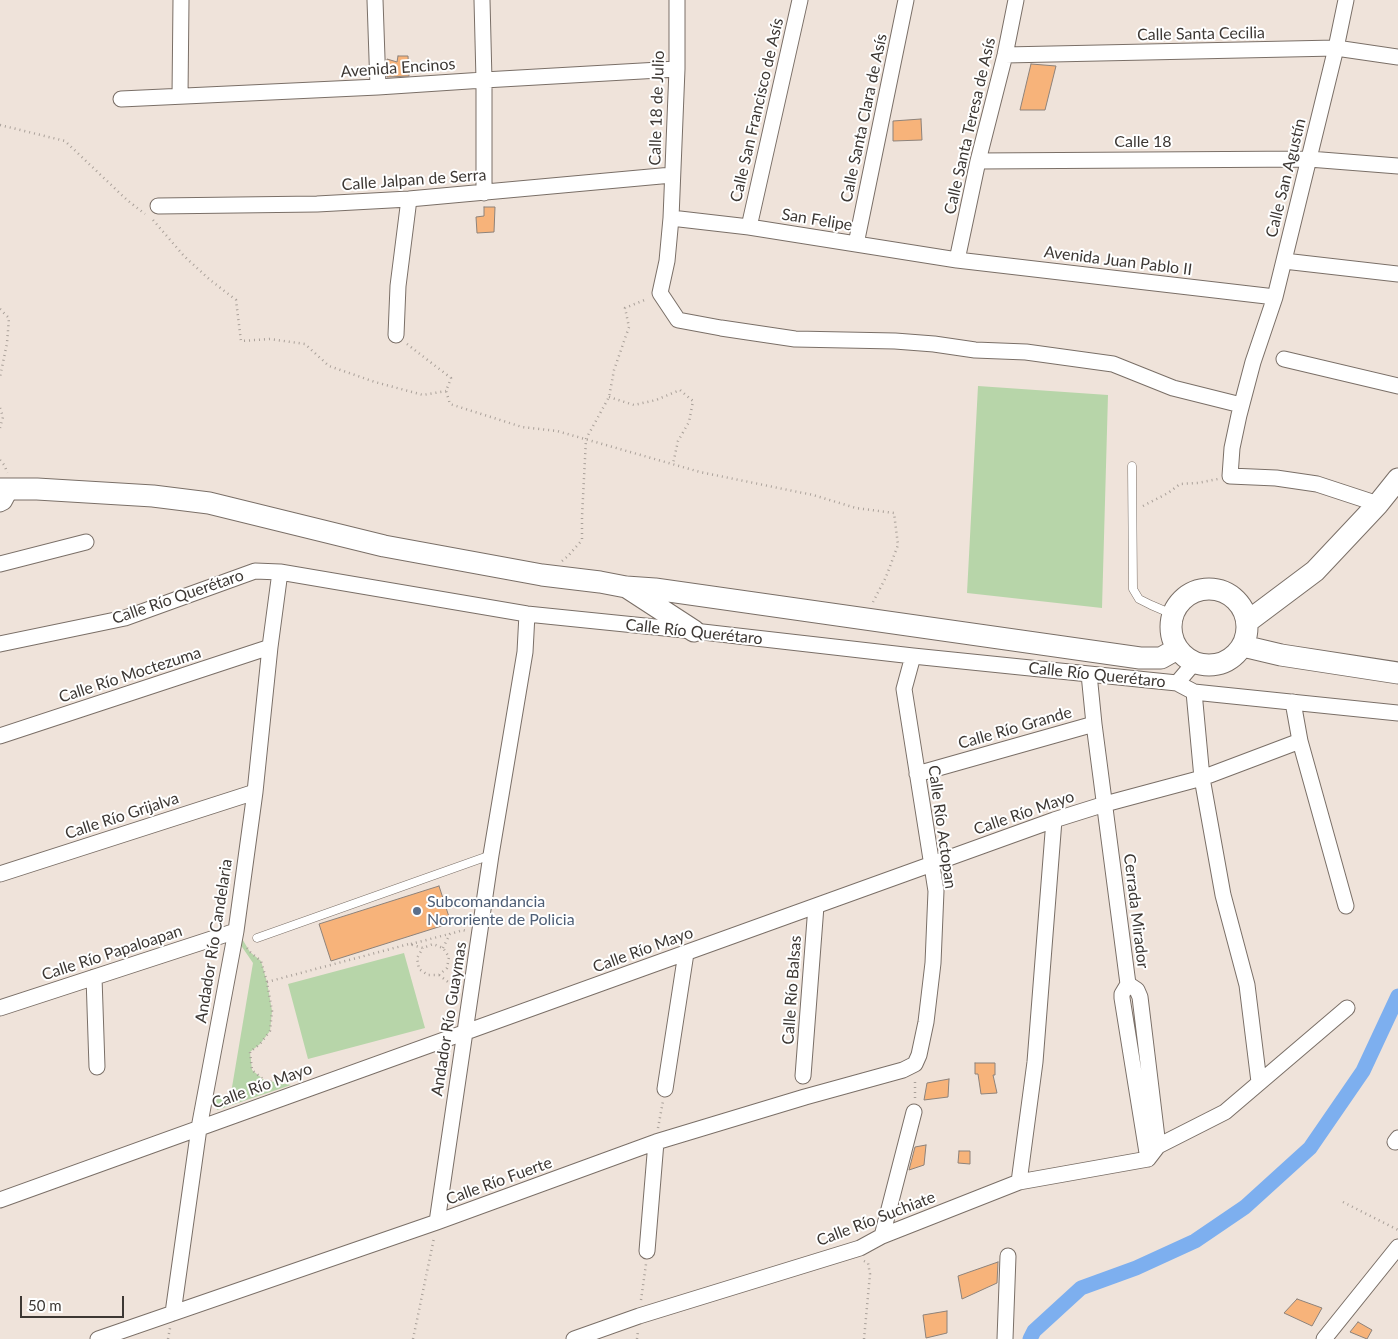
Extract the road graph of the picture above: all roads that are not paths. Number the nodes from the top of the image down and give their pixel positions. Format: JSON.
{"nodes":[{"id":1,"x":181,"y":0,"type":"edge"},
{"id":2,"x":375,"y":0,"type":"edge"},
{"id":3,"x":482,"y":0,"type":"edge"},
{"id":4,"x":677,"y":0,"type":"edge"},
{"id":5,"x":800,"y":0,"type":"edge"},
{"id":6,"x":906,"y":0,"type":"edge"},
{"id":7,"x":1016,"y":0,"type":"edge"},
{"id":8,"x":1346,"y":0,"type":"edge"},
{"id":9,"x":1336,"y":48,"type":"junction"},
{"id":10,"x":1005,"y":55,"type":"junction"},
{"id":11,"x":1398,"y":57,"type":"edge"},
{"id":12,"x":677,"y":69,"type":"junction"},
{"id":13,"x":484,"y":80,"type":"junction"},
{"id":14,"x":378,"y":87,"type":"junction"},
{"id":15,"x":180,"y":96,"type":"junction"},
{"id":16,"x":121,"y":98,"type":"dead end"},
{"id":17,"x":1308,"y":159,"type":"junction"},
{"id":18,"x":978,"y":161,"type":"junction"},
{"id":19,"x":1398,"y":166,"type":"edge"},
{"id":20,"x":672,"y":175,"type":"junction"},
{"id":21,"x":484,"y":193,"type":"junction"},
{"id":22,"x":409,"y":200,"type":"junction"},
{"id":23,"x":158,"y":206,"type":"dead end"},
{"id":24,"x":672,"y":218,"type":"junction"},
{"id":25,"x":749,"y":227,"type":"junction"},
{"id":26,"x":856,"y":244,"type":"junction"},
{"id":27,"x":957,"y":260,"type":"junction"},
{"id":28,"x":1284,"y":260,"type":"junction"},
{"id":29,"x":1398,"y":274,"type":"edge"},
{"id":30,"x":1275,"y":296,"type":"junction"},
{"id":31,"x":396,"y":335,"type":"road end"},
{"id":32,"x":1284,"y":359,"type":"dead end"},
{"id":33,"x":1398,"y":386,"type":"edge"},
{"id":34,"x":1241,"y":405,"type":"junction"},
{"id":35,"x":1132,"y":466,"type":"dead end"},
{"id":36,"x":1398,"y":479,"type":"edge"},
{"id":37,"x":4,"y":494,"type":"edge"},
{"id":38,"x":1378,"y":504,"type":"junction"},
{"id":39,"x":86,"y":542,"type":"dead end"},
{"id":40,"x":0,"y":564,"type":"edge"},
{"id":41,"x":280,"y":572,"type":"junction"},
{"id":42,"x":626,"y":587,"type":"junction"},
{"id":43,"x":527,"y":614,"type":"junction"},
{"id":44,"x":1172,"y":614,"type":"junction"},
{"id":45,"x":1247,"y":622,"type":"junction"},
{"id":46,"x":694,"y":631,"type":"junction"},
{"id":47,"x":0,"y":644,"type":"edge"},
{"id":48,"x":270,"y":646,"type":"junction"},
{"id":49,"x":1243,"y":646,"type":"junction"},
{"id":50,"x":1177,"y":649,"type":"junction"},
{"id":51,"x":913,"y":656,"type":"junction"},
{"id":52,"x":1194,"y":663,"type":"junction"},
{"id":53,"x":1090,"y":674,"type":"junction"},
{"id":54,"x":1398,"y":674,"type":"edge"},
{"id":55,"x":1177,"y":684,"type":"junction"},
{"id":56,"x":1194,"y":692,"type":"junction"},
{"id":57,"x":1293,"y":702,"type":"junction"},
{"id":58,"x":1398,"y":713,"type":"edge"},
{"id":59,"x":1094,"y":724,"type":"junction"},
{"id":60,"x":0,"y":736,"type":"edge"},
{"id":61,"x":1300,"y":741,"type":"junction"},
{"id":62,"x":917,"y":774,"type":"junction"},
{"id":63,"x":1202,"y":778,"type":"junction"},
{"id":64,"x":254,"y":792,"type":"junction"},
{"id":65,"x":1105,"y":804,"type":"junction"},
{"id":66,"x":1054,"y":820,"type":"junction"},
{"id":67,"x":491,"y":855,"type":"junction"},
{"id":68,"x":932,"y":865,"type":"junction"},
{"id":69,"x":0,"y":874,"type":"edge"},
{"id":70,"x":816,"y":906,"type":"junction"},
{"id":71,"x":1346,"y":906,"type":"dead end"},
{"id":72,"x":236,"y":931,"type":"junction"},
{"id":73,"x":257,"y":938,"type":"dead end"},
{"id":74,"x":686,"y":953,"type":"junction"},
{"id":75,"x":94,"y":978,"type":"junction"},
{"id":76,"x":1128,"y":984,"type":"junction"},
{"id":77,"x":0,"y":1008,"type":"edge"},
{"id":78,"x":1347,"y":1008,"type":"dead end"},
{"id":79,"x":464,"y":1032,"type":"junction"},
{"id":80,"x":915,"y":1064,"type":"joint"},
{"id":81,"x":97,"y":1067,"type":"dead end"},
{"id":82,"x":803,"y":1076,"type":"dead end"},
{"id":83,"x":1260,"y":1082,"type":"junction"},
{"id":84,"x":665,"y":1089,"type":"road end"},
{"id":85,"x":914,"y":1112,"type":"road end"},
{"id":86,"x":199,"y":1128,"type":"junction"},
{"id":87,"x":656,"y":1142,"type":"junction"},
{"id":88,"x":1158,"y":1146,"type":"junction"},
{"id":89,"x":1148,"y":1159,"type":"junction"},
{"id":90,"x":1019,"y":1182,"type":"junction"},
{"id":91,"x":0,"y":1200,"type":"edge"},
{"id":92,"x":437,"y":1222,"type":"junction"},
{"id":93,"x":882,"y":1236,"type":"junction"},
{"id":94,"x":1398,"y":1247,"type":"edge"},
{"id":95,"x":647,"y":1251,"type":"road end"},
{"id":96,"x":1008,"y":1256,"type":"dead end"},
{"id":97,"x":173,"y":1313,"type":"junction"},
{"id":98,"x":98,"y":1339,"type":"edge"},
{"id":99,"x":574,"y":1339,"type":"edge"},
{"id":100,"x":1005,"y":1339,"type":"edge"},
{"id":101,"x":1324,"y":1339,"type":"edge"}],
"edges":[{"from":1,"to":15,"type":"street"},
{"from":2,"to":14,"type":"street"},
{"from":3,"to":13,"type":"street"},
{"from":4,"to":12,"type":"street","name":"Calle 18 de Julio"},
{"from":5,"to":25,"type":"street","name":"Calle San Francisco de Asís"},
{"from":6,"to":26,"type":"street","name":"Calle Santa Clara de Asís"},
{"from":7,"to":10,"type":"street","name":"Calle Santa Teresa de Asís"},
{"from":8,"to":9,"type":"street","name":"Calle San Agustín"},
{"from":9,"to":10,"type":"street","name":"Calle Santa Cecilia"},
{"from":9,"to":11,"type":"street","name":"Calle Santa Cecilia"},
{"from":9,"to":17,"type":"street","name":"Calle San Agustín"},
{"from":10,"to":18,"type":"street","name":"Calle Santa Teresa de Asís"},
{"from":12,"to":13,"type":"street","name":"Avenida Encinos"},
{"from":12,"to":20,"type":"street","name":"Calle 18 de Julio"},
{"from":13,"to":14,"type":"street","name":"Avenida Encinos"},
{"from":13,"to":21,"type":"street"},
{"from":14,"to":15,"type":"street","name":"Avenida Encinos"},
{"from":15,"to":16,"type":"street","name":"Avenida Encinos"},
{"from":17,"to":18,"type":"street","name":"Calle 18"},
{"from":17,"to":19,"type":"street","name":"Calle 18"},
{"from":17,"to":28,"type":"street","name":"Calle San Agustín"},
{"from":18,"to":27,"type":"street","name":"Calle Santa Teresa de Asís"},
{"from":20,"to":21,"type":"street","name":"Calle Jalpan de Serra"},
{"from":20,"to":24,"type":"street","name":"Calle 18 de Julio"},
{"from":21,"to":22,"type":"street","name":"Calle Jalpan de Serra"},
{"from":22,"to":23,"type":"street","name":"Calle Jalpan de Serra"},
{"from":22,"to":31,"type":"street"},
{"from":24,"to":25,"type":"street","name":"San Felipe"},
{"from":24,"to":34,"type":"street","name":"Calle 18 de Julio"},
{"from":25,"to":26,"type":"street","name":"San Felipe"},
{"from":26,"to":27,"type":"street","name":"San Felipe"},
{"from":27,"to":30,"type":"street","name":"Avenida Juan Pablo II"},
{"from":28,"to":29,"type":"street"},
{"from":28,"to":30,"type":"street","name":"Calle San Agustín"},
{"from":30,"to":34,"type":"street","name":"Calle San Agustín"},
{"from":32,"to":33,"type":"street"},
{"from":34,"to":38,"type":"street","name":"Calle San Agustín"},
{"from":35,"to":44,"type":"lane"},
{"from":36,"to":38,"type":"main road"},
{"from":37,"to":42,"type":"main road","name":"Calle Río Querétaro"},
{"from":38,"to":45,"type":"main road"},
{"from":39,"to":40,"type":"street"},
{"from":41,"to":43,"type":"street","name":"Calle Río Querétaro"},
{"from":41,"to":47,"type":"street","name":"Calle Río Querétaro"},
{"from":41,"to":48,"type":"street","name":"Andador Río Candelaria"},
{"from":42,"to":46,"type":"main road"},
{"from":42,"to":50,"type":"main road","name":"Calle Río Querétaro"},
{"from":43,"to":46,"type":"street","name":"Calle Río Querétaro"},
{"from":43,"to":67,"type":"street","name":"Andador Río Guaymas"},
{"from":44,"to":45,"type":"main road"},
{"from":44,"to":50,"type":"main road"},
{"from":45,"to":49,"type":"main road"},
{"from":46,"to":51,"type":"street","name":"Calle Río Querétaro"},
{"from":48,"to":60,"type":"street","name":"Calle Río Moctezuma"},
{"from":48,"to":64,"type":"street","name":"Andador Río Candelaria"},
{"from":49,"to":52,"type":"main road"},
{"from":49,"to":54,"type":"main road"},
{"from":50,"to":52,"type":"main road"},
{"from":51,"to":53,"type":"street","name":"Calle Río Querétaro"},
{"from":51,"to":62,"type":"street","name":"Calle Río Actopan"},
{"from":52,"to":55,"type":"street"},
{"from":53,"to":55,"type":"street","name":"Calle Río Querétaro"},
{"from":53,"to":59,"type":"street","name":"Cerrada Mirador"},
{"from":55,"to":56,"type":"street","name":"Calle Río Querétaro"},
{"from":56,"to":57,"type":"street","name":"Calle Río Querétaro"},
{"from":56,"to":63,"type":"street"},
{"from":57,"to":58,"type":"street","name":"Calle Río Querétaro"},
{"from":57,"to":61,"type":"street"},
{"from":59,"to":62,"type":"street","name":"Calle Río Grande"},
{"from":59,"to":65,"type":"street","name":"Cerrada Mirador"},
{"from":61,"to":63,"type":"street","name":"Calle Río Mayo"},
{"from":61,"to":71,"type":"street"},
{"from":62,"to":68,"type":"street","name":"Calle Río Actopan"},
{"from":63,"to":65,"type":"street","name":"Calle Río Mayo"},
{"from":63,"to":83,"type":"street"},
{"from":64,"to":69,"type":"street","name":"Calle Río Grijalva"},
{"from":64,"to":72,"type":"street","name":"Andador Río Candelaria"},
{"from":65,"to":66,"type":"street","name":"Calle Río Mayo"},
{"from":65,"to":76,"type":"street","name":"Cerrada Mirador"},
{"from":66,"to":68,"type":"street","name":"Calle Río Mayo"},
{"from":66,"to":90,"type":"street"},
{"from":67,"to":73,"type":"lane"},
{"from":67,"to":79,"type":"street","name":"Andador Río Guaymas"},
{"from":68,"to":70,"type":"street","name":"Calle Río Mayo"},
{"from":68,"to":80,"type":"street","name":"Calle Río Actopan"},
{"from":70,"to":74,"type":"street","name":"Calle Río Mayo"},
{"from":70,"to":82,"type":"street","name":"Calle Río Balsas"},
{"from":72,"to":75,"type":"street","name":"Calle Río Papaloapan"},
{"from":72,"to":86,"type":"street","name":"Andador Río Candelaria"},
{"from":74,"to":79,"type":"street","name":"Calle Río Mayo"},
{"from":74,"to":84,"type":"street"},
{"from":75,"to":77,"type":"street","name":"Calle Río Papaloapan"},
{"from":75,"to":81,"type":"street"},
{"from":76,"to":88,"type":"street","name":"Cerrada Mirador"},
{"from":76,"to":89,"type":"street"},
{"from":78,"to":83,"type":"street"},
{"from":79,"to":86,"type":"street","name":"Calle Río Mayo"},
{"from":79,"to":92,"type":"street","name":"Andador Río Guaymas"},
{"from":80,"to":87,"type":"street","name":"Calle Río Fuerte"},
{"from":83,"to":88,"type":"street"},
{"from":85,"to":93,"type":"street"},
{"from":86,"to":91,"type":"street","name":"Calle Río Mayo"},
{"from":86,"to":97,"type":"street","name":"Andador Río Candelaria"},
{"from":87,"to":92,"type":"street","name":"Calle Río Fuerte"},
{"from":87,"to":95,"type":"street"},
{"from":88,"to":89,"type":"street"},
{"from":89,"to":90,"type":"street","name":"Calle Río Suchiate"},
{"from":90,"to":93,"type":"street","name":"Calle Río Suchiate"},
{"from":92,"to":97,"type":"street","name":"Calle Río Fuerte"},
{"from":93,"to":99,"type":"street","name":"Calle Río Suchiate"},
{"from":94,"to":101,"type":"street"},
{"from":96,"to":100,"type":"street"},
{"from":97,"to":98,"type":"street","name":"Calle Río Fuerte"}]}
